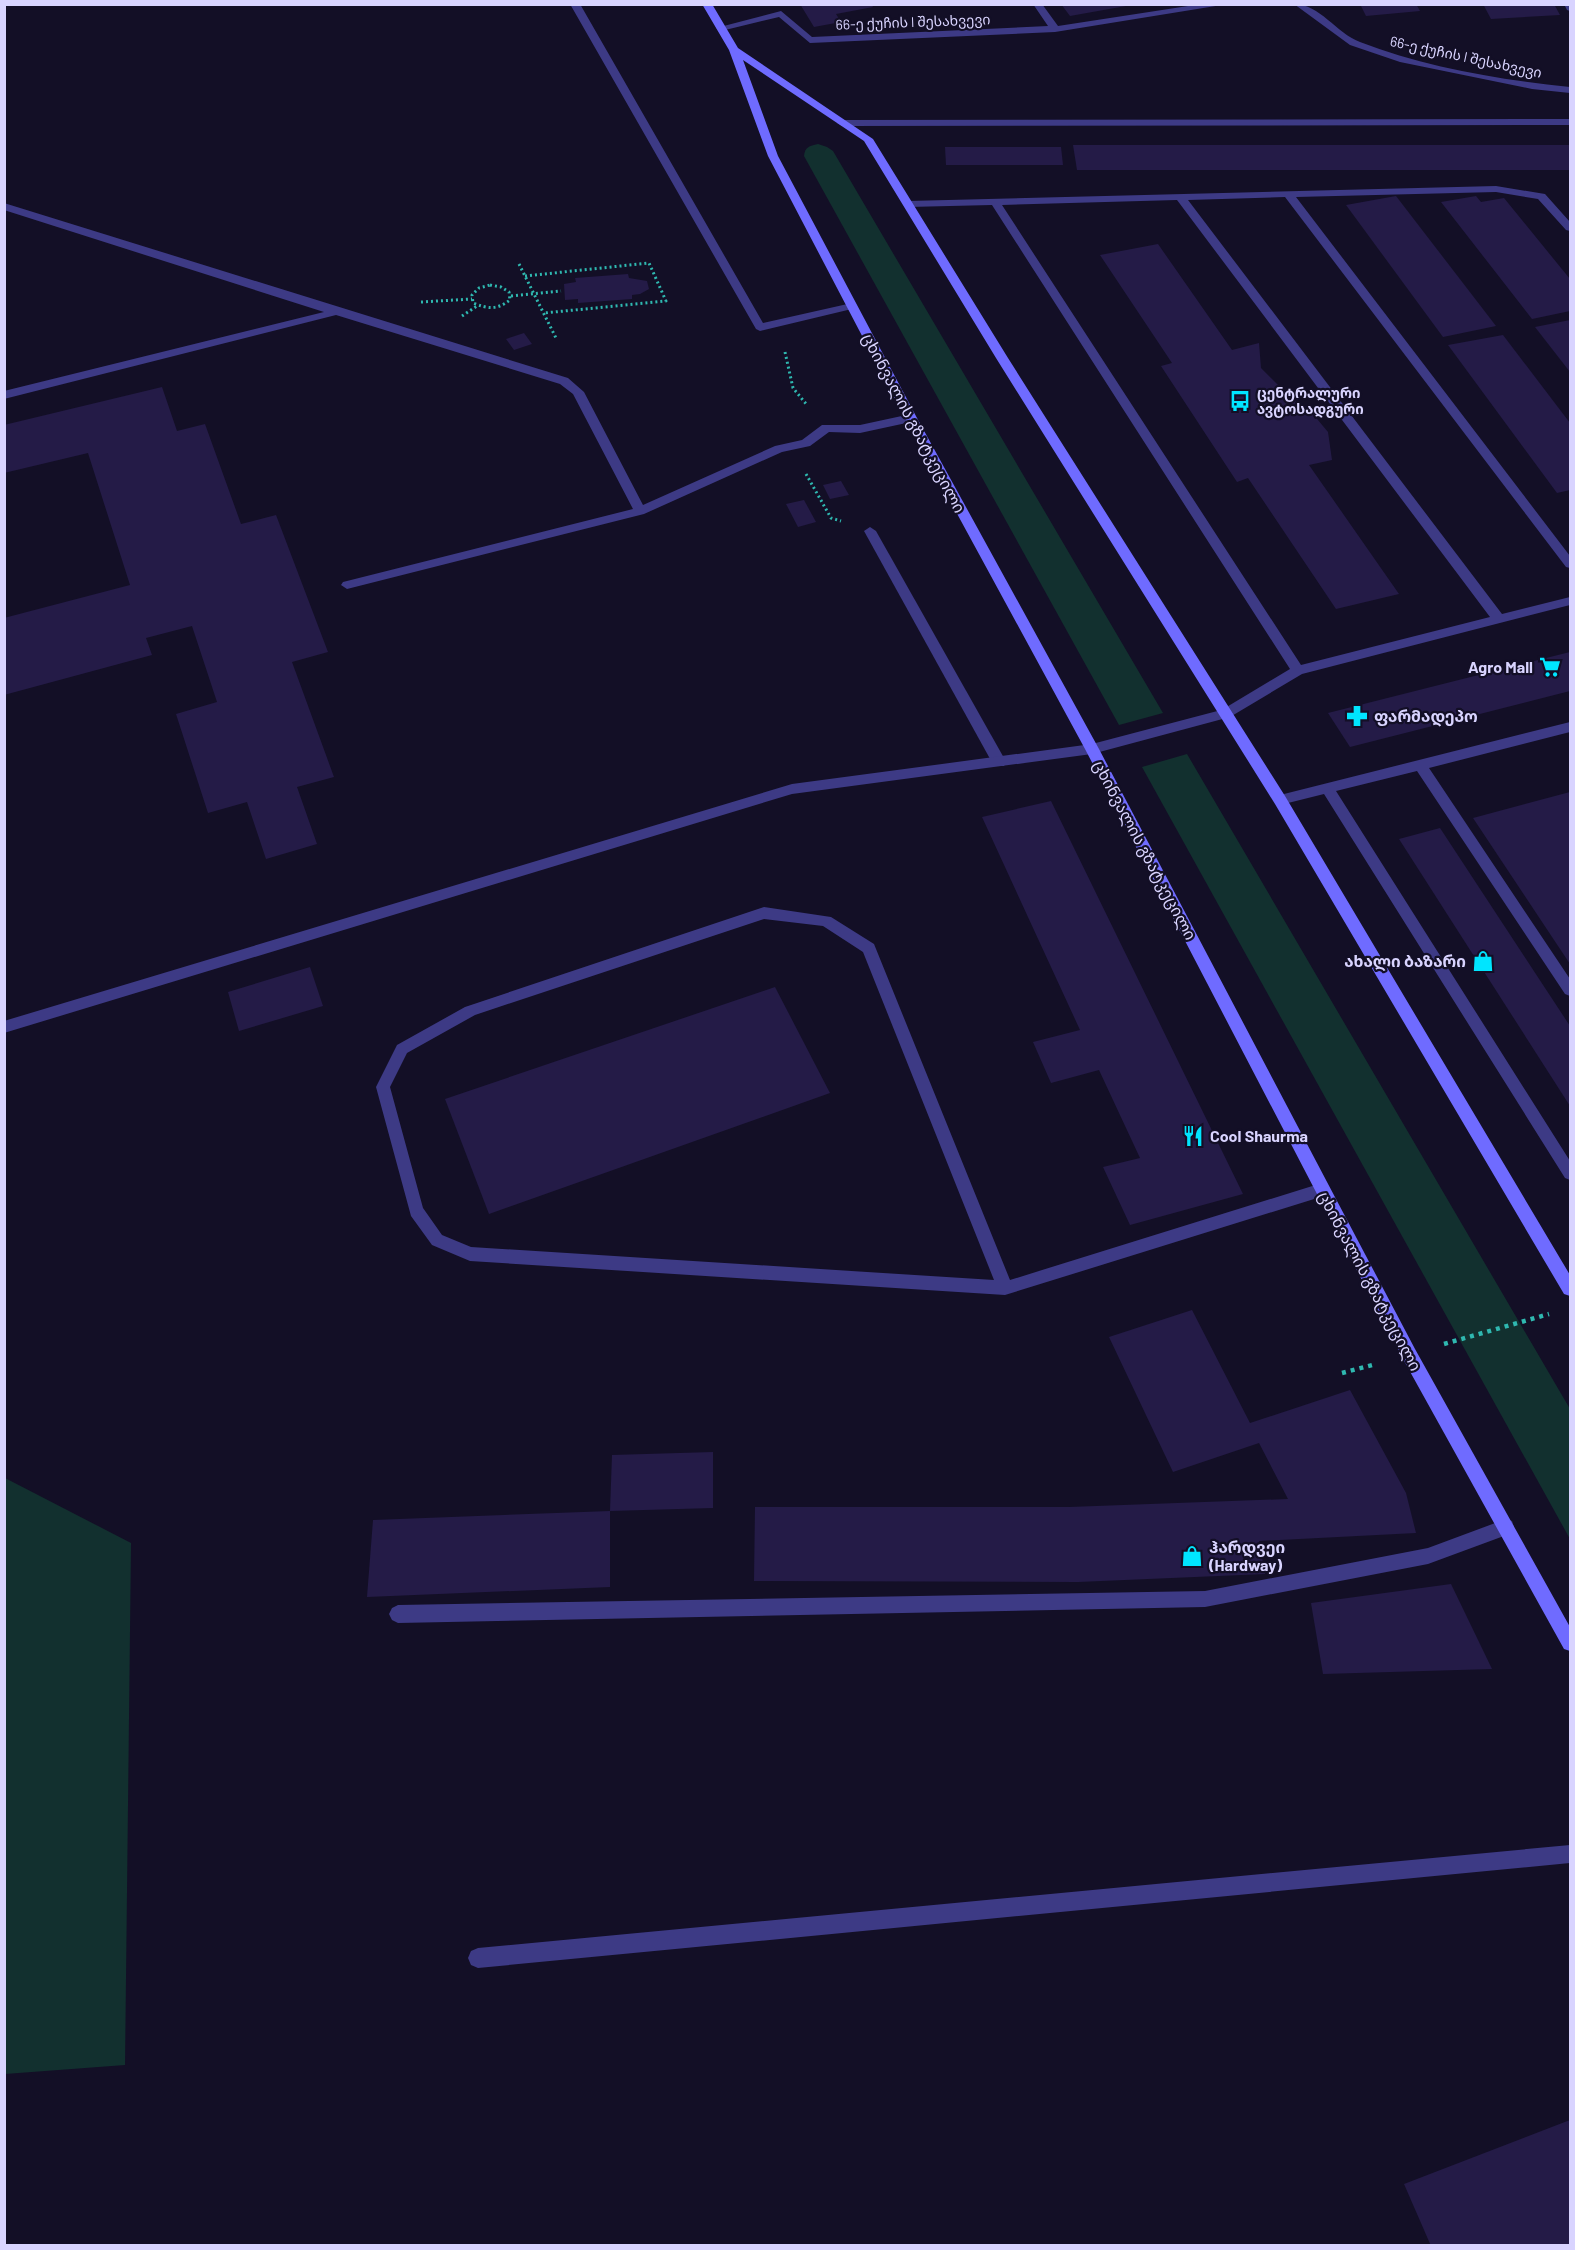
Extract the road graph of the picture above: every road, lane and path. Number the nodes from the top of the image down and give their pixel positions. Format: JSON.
{"nodes":[{"id":1,"x":575,"y":4,"type":"edge"},
{"id":2,"x":707,"y":4,"type":"edge"},
{"id":3,"x":776,"y":4,"type":"edge"},
{"id":4,"x":1037,"y":4,"type":"edge"},
{"id":5,"x":1224,"y":4,"type":"edge"},
{"id":6,"x":1298,"y":4,"type":"edge"},
{"id":7,"x":1321,"y":4,"type":"edge"},
{"id":8,"x":781,"y":14,"type":"junction"},
{"id":9,"x":1326,"y":25,"type":"junction"},
{"id":10,"x":721,"y":28,"type":"junction"},
{"id":11,"x":1055,"y":29,"type":"junction"},
{"id":12,"x":734,"y":50,"type":"junction"},
{"id":13,"x":1570,"y":90,"type":"edge"},
{"id":14,"x":1570,"y":122,"type":"edge"},
{"id":15,"x":842,"y":123,"type":"junction"},
{"id":16,"x":1290,"y":195,"type":"junction"},
{"id":17,"x":1180,"y":197,"type":"junction"},
{"id":18,"x":995,"y":202,"type":"junction"},
{"id":19,"x":908,"y":204,"type":"junction"},
{"id":20,"x":4,"y":206,"type":"edge"},
{"id":21,"x":1570,"y":228,"type":"edge"},
{"id":22,"x":519,"y":264,"type":"dead end"},
{"id":23,"x":525,"y":276,"type":"junction"},
{"id":24,"x":561,"y":291,"type":"dead end"},
{"id":25,"x":533,"y":294,"type":"junction"},
{"id":26,"x":511,"y":296,"type":"junction"},
{"id":27,"x":852,"y":306,"type":"junction"},
{"id":28,"x":337,"y":312,"type":"junction"},
{"id":29,"x":544,"y":313,"type":"junction"},
{"id":30,"x":760,"y":327,"type":"junction"},
{"id":31,"x":556,"y":338,"type":"dead end"},
{"id":32,"x":4,"y":395,"type":"edge"},
{"id":33,"x":911,"y":418,"type":"junction"},
{"id":34,"x":826,"y":428,"type":"junction"},
{"id":35,"x":806,"y":443,"type":"junction"},
{"id":36,"x":640,"y":511,"type":"junction"},
{"id":37,"x":870,"y":531,"type":"joint"},
{"id":38,"x":1570,"y":564,"type":"edge"},
{"id":39,"x":347,"y":585,"type":"dead end"},
{"id":40,"x":1570,"y":601,"type":"edge"},
{"id":41,"x":1499,"y":619,"type":"junction"},
{"id":42,"x":1298,"y":670,"type":"junction"},
{"id":43,"x":1225,"y":714,"type":"junction"},
{"id":44,"x":1570,"y":727,"type":"edge"},
{"id":45,"x":1092,"y":749,"type":"junction"},
{"id":46,"x":999,"y":762,"type":"junction"},
{"id":47,"x":1419,"y":765,"type":"junction"},
{"id":48,"x":1328,"y":788,"type":"junction"},
{"id":49,"x":1280,"y":800,"type":"junction"},
{"id":50,"x":1570,"y":990,"type":"edge"},
{"id":51,"x":4,"y":1027,"type":"edge"},
{"id":52,"x":1570,"y":1173,"type":"edge"},
{"id":53,"x":1322,"y":1190,"type":"junction"},
{"id":54,"x":1005,"y":1288,"type":"junction"},
{"id":55,"x":1570,"y":1289,"type":"edge"},
{"id":56,"x":1560,"y":1311,"type":"dead end"},
{"id":57,"x":1408,"y":1354,"type":"junction"},
{"id":58,"x":1342,"y":1373,"type":"dead end"},
{"id":59,"x":1506,"y":1527,"type":"junction"},
{"id":60,"x":398,"y":1614,"type":"dead end"},
{"id":61,"x":1570,"y":1643,"type":"edge"},
{"id":62,"x":1570,"y":1854,"type":"edge"},
{"id":63,"x":478,"y":1958,"type":"dead end"}],
"edges":[{"from":1,"to":30,"type":"street"},
{"from":2,"to":10,"type":"main road","name":"ცხინვალის გზატკეცილი"},
{"from":3,"to":8,"type":"street"},
{"from":4,"to":11,"type":"street"},
{"from":5,"to":11,"type":"street","name":"66-ე ქუჩის I შესახვევი"},
{"from":6,"to":9,"type":"street","name":"66-ე ქუჩის I შესახვევი"},
{"from":7,"to":9,"type":"street"},
{"from":8,"to":10,"type":"street"},
{"from":8,"to":11,"type":"street","name":"66-ე ქუჩის I შესახვევი"},
{"from":9,"to":13,"type":"street","name":"66-ე ქუჩის I შესახვევი"},
{"from":10,"to":12,"type":"main road","name":"ცხინვალის გზატკეცილი"},
{"from":12,"to":15,"type":"main road","name":"ცხინვალის გზატკეცილი"},
{"from":12,"to":27,"type":"main road","name":"ცხინვალის გზატკეცილი"},
{"from":14,"to":15,"type":"street"},
{"from":15,"to":19,"type":"main road","name":"ცხინვალის გზატკეცილი"},
{"from":16,"to":17,"type":"street"},
{"from":16,"to":21,"type":"street"},
{"from":16,"to":38,"type":"street"},
{"from":17,"to":18,"type":"street"},
{"from":17,"to":41,"type":"street"},
{"from":18,"to":19,"type":"street"},
{"from":18,"to":42,"type":"street"},
{"from":19,"to":43,"type":"main road","name":"ცხინვალის გზატკეცილი"},
{"from":20,"to":28,"type":"street"},
{"from":22,"to":23,"type":"path"},
{"from":23,"to":25,"type":"path"},
{"from":23,"to":29,"type":"path"},
{"from":24,"to":25,"type":"path"},
{"from":25,"to":26,"type":"path"},
{"from":25,"to":29,"type":"path"},
{"from":26,"to":26,"type":"path"},
{"from":27,"to":30,"type":"street"},
{"from":27,"to":33,"type":"main road","name":"ცხინვალის გზატკეცილი"},
{"from":28,"to":32,"type":"street"},
{"from":28,"to":36,"type":"street"},
{"from":29,"to":31,"type":"path"},
{"from":30,"to":34,"type":"path"},
{"from":33,"to":34,"type":"street"},
{"from":33,"to":45,"type":"main road","name":"ცხინვალის გზატკეცილი"},
{"from":34,"to":35,"type":"street"},
{"from":35,"to":36,"type":"street"},
{"from":35,"to":37,"type":"path"},
{"from":36,"to":39,"type":"street"},
{"from":37,"to":46,"type":"street"},
{"from":40,"to":41,"type":"street"},
{"from":41,"to":42,"type":"street"},
{"from":42,"to":43,"type":"street"},
{"from":43,"to":45,"type":"street"},
{"from":43,"to":49,"type":"main road","name":"ცხინვალის გზატკეცილი"},
{"from":44,"to":47,"type":"street"},
{"from":45,"to":46,"type":"street"},
{"from":45,"to":53,"type":"main road","name":"ცხინვალის გზატკეცილი"},
{"from":46,"to":51,"type":"street"},
{"from":47,"to":48,"type":"street"},
{"from":47,"to":50,"type":"street"},
{"from":48,"to":49,"type":"street"},
{"from":48,"to":52,"type":"street"},
{"from":49,"to":55,"type":"main road","name":"ცხინვალის გზატკეცილი"},
{"from":53,"to":54,"type":"street"},
{"from":53,"to":57,"type":"main road","name":"ცხინვალის გზატკეცილი"},
{"from":54,"to":54,"type":"street"},
{"from":56,"to":57,"type":"path"},
{"from":57,"to":58,"type":"path"},
{"from":57,"to":59,"type":"main road","name":"ცხინვალის გზატკეცილი"},
{"from":59,"to":60,"type":"street"},
{"from":59,"to":61,"type":"main road","name":"ცხინვალის გზატკეცილი"},
{"from":62,"to":63,"type":"street"}]}
